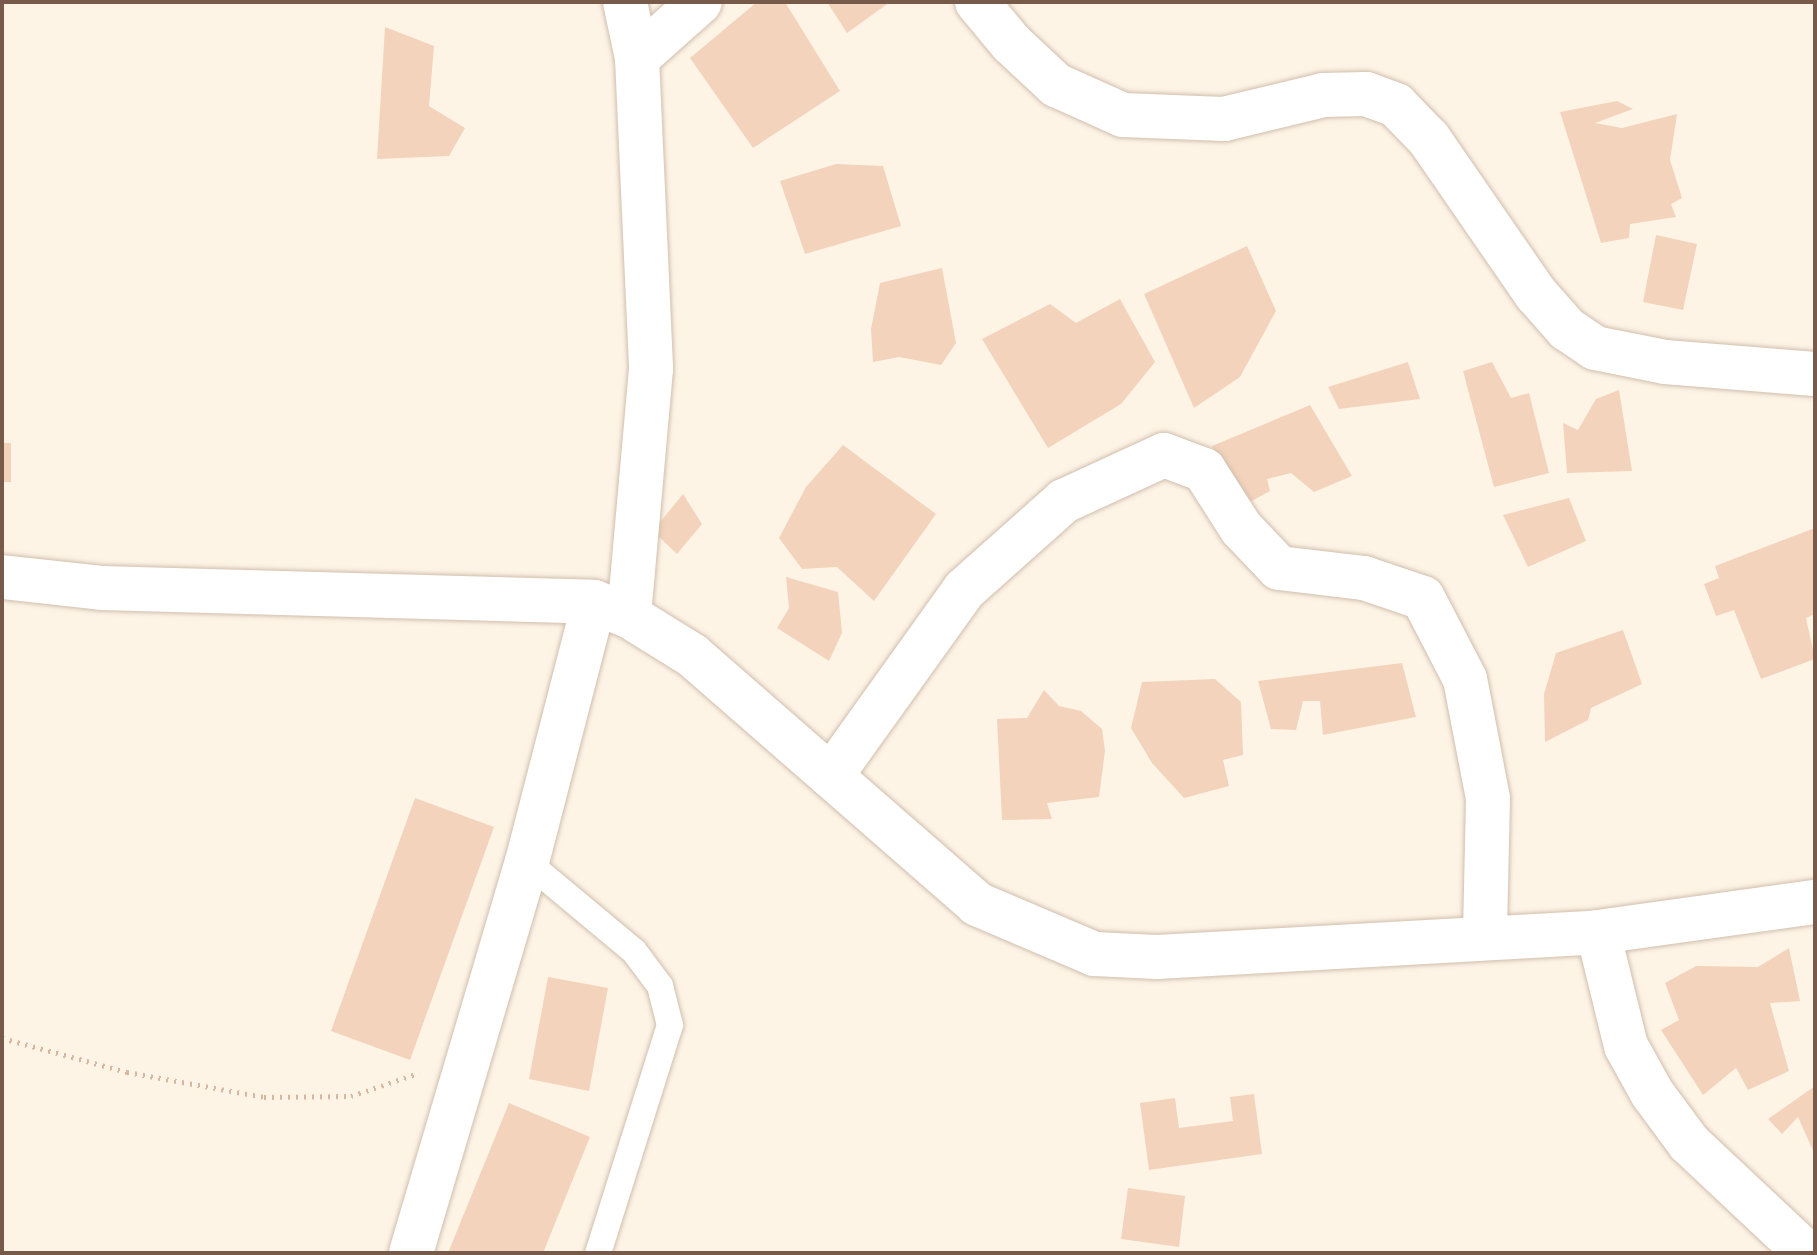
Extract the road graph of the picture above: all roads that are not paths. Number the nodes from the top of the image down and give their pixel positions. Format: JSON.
{"nodes":[{"id":1,"x":625,"y":2,"type":"edge"},
{"id":2,"x":700,"y":2,"type":"edge"},
{"id":3,"x":977,"y":2,"type":"edge"},
{"id":4,"x":637,"y":58,"type":"junction"},
{"id":5,"x":1815,"y":374,"type":"edge"},
{"id":6,"x":2,"y":577,"type":"edge"},
{"id":7,"x":612,"y":609,"type":"junction"},
{"id":8,"x":831,"y":776,"type":"junction"},
{"id":9,"x":527,"y":862,"type":"junction"},
{"id":10,"x":1815,"y":902,"type":"edge"},
{"id":11,"x":1598,"y":932,"type":"junction"},
{"id":12,"x":1485,"y":936,"type":"junction"},
{"id":13,"x":411,"y":1253,"type":"edge"},
{"id":14,"x":598,"y":1253,"type":"edge"},
{"id":15,"x":1806,"y":1253,"type":"edge"}],
"edges":[{"from":1,"to":4,"type":"street"},
{"from":2,"to":4,"type":"street"},
{"from":3,"to":5,"type":"street"},
{"from":4,"to":7,"type":"street"},
{"from":6,"to":7,"type":"street"},
{"from":7,"to":8,"type":"street"},
{"from":7,"to":9,"type":"street"},
{"from":8,"to":12,"type":"street"},
{"from":8,"to":12,"type":"street"},
{"from":9,"to":13,"type":"street"},
{"from":9,"to":14,"type":"lane"},
{"from":10,"to":11,"type":"street"},
{"from":11,"to":12,"type":"street"},
{"from":11,"to":15,"type":"street"}]}
